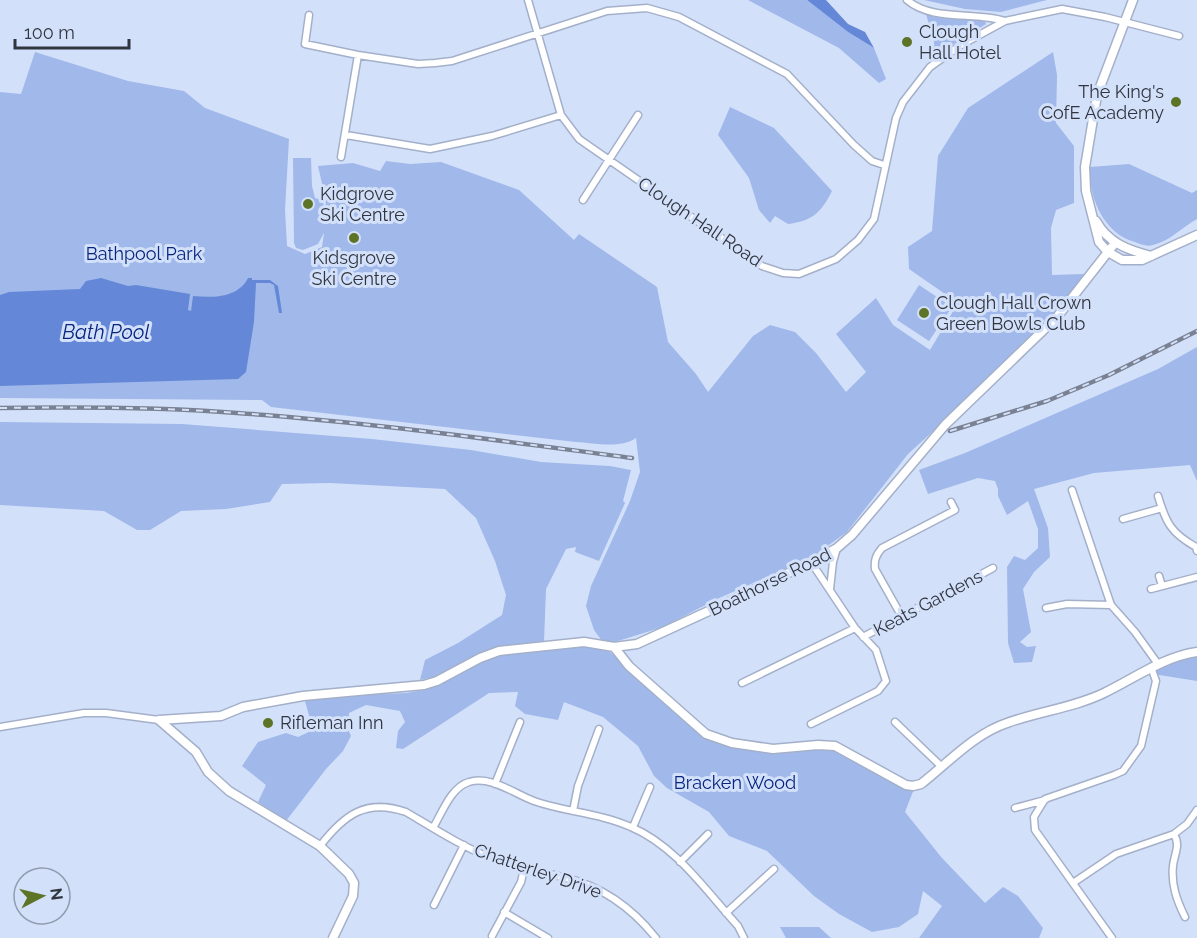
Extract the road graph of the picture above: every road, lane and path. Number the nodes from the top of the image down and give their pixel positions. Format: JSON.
{"nodes":[{"id":1,"x":528,"y":0,"type":"edge"},
{"id":2,"x":907,"y":0,"type":"edge"},
{"id":3,"x":1133,"y":0,"type":"edge"},
{"id":4,"x":309,"y":15,"type":"dead end"},
{"id":5,"x":1005,"y":21,"type":"junction"},
{"id":6,"x":1124,"y":21,"type":"junction"},
{"id":7,"x":536,"y":34,"type":"junction"},
{"id":8,"x":1179,"y":36,"type":"dead end"},
{"id":9,"x":358,"y":55,"type":"junction"},
{"id":10,"x":561,"y":115,"type":"junction"},
{"id":11,"x":638,"y":115,"type":"dead end"},
{"id":12,"x":346,"y":135,"type":"junction"},
{"id":13,"x":341,"y":157,"type":"dead end"},
{"id":14,"x":608,"y":160,"type":"junction"},
{"id":15,"x":884,"y":165,"type":"junction"},
{"id":16,"x":583,"y":200,"type":"dead end"},
{"id":17,"x":1093,"y":216,"type":"junction"},
{"id":18,"x":1197,"y":235,"type":"edge"},
{"id":19,"x":1115,"y":243,"type":"junction"},
{"id":20,"x":1108,"y":252,"type":"junction"},
{"id":21,"x":1151,"y":256,"type":"junction"},
{"id":22,"x":1072,"y":490,"type":"dead end"},
{"id":23,"x":1158,"y":496,"type":"dead end"},
{"id":24,"x":951,"y":502,"type":"dead end"},
{"id":25,"x":1162,"y":508,"type":"junction"},
{"id":26,"x":1123,"y":519,"type":"dead end"},
{"id":27,"x":1197,"y":546,"type":"edge"},
{"id":28,"x":837,"y":548,"type":"junction"},
{"id":29,"x":811,"y":562,"type":"junction"},
{"id":30,"x":993,"y":568,"type":"dead end"},
{"id":31,"x":1159,"y":576,"type":"dead end"},
{"id":32,"x":1197,"y":576,"type":"edge"},
{"id":33,"x":1162,"y":586,"type":"junction"},
{"id":34,"x":830,"y":589,"type":"junction"},
{"id":35,"x":1151,"y":589,"type":"dead end"},
{"id":36,"x":1050,"y":604,"type":"dead end"},
{"id":37,"x":1111,"y":605,"type":"junction"},
{"id":38,"x":902,"y":616,"type":"junction"},
{"id":39,"x":855,"y":628,"type":"junction"},
{"id":40,"x":863,"y":637,"type":"junction"},
{"id":41,"x":614,"y":647,"type":"junction"},
{"id":42,"x":1197,"y":652,"type":"edge"},
{"id":43,"x":1154,"y":666,"type":"junction"},
{"id":44,"x":742,"y":683,"type":"dead end"},
{"id":45,"x":159,"y":720,"type":"junction"},
{"id":46,"x":520,"y":722,"type":"dead end"},
{"id":47,"x":895,"y":722,"type":"dead end"},
{"id":48,"x":810,"y":724,"type":"dead end"},
{"id":49,"x":0,"y":727,"type":"edge"},
{"id":50,"x":588,"y":734,"type":"dead end"},
{"id":51,"x":942,"y":767,"type":"junction"},
{"id":52,"x":495,"y":784,"type":"junction"},
{"id":53,"x":651,"y":787,"type":"dead end"},
{"id":54,"x":1045,"y":799,"type":"junction"},
{"id":55,"x":1015,"y":808,"type":"dead end"},
{"id":56,"x":1197,"y":810,"type":"edge"},
{"id":57,"x":573,"y":811,"type":"junction"},
{"id":58,"x":633,"y":827,"type":"junction"},
{"id":59,"x":433,"y":828,"type":"junction"},
{"id":60,"x":708,"y":834,"type":"dead end"},
{"id":61,"x":1174,"y":834,"type":"junction"},
{"id":62,"x":464,"y":845,"type":"junction"},
{"id":63,"x":320,"y":846,"type":"junction"},
{"id":64,"x":680,"y":862,"type":"junction"},
{"id":65,"x":524,"y":869,"type":"junction"},
{"id":66,"x":774,"y":869,"type":"dead end"},
{"id":67,"x":1073,"y":883,"type":"junction"},
{"id":68,"x":434,"y":905,"type":"dead end"},
{"id":69,"x":504,"y":912,"type":"junction"},
{"id":70,"x":726,"y":913,"type":"junction"},
{"id":71,"x":1185,"y":917,"type":"dead end"},
{"id":72,"x":492,"y":936,"type":"dead end"},
{"id":73,"x":333,"y":938,"type":"edge"},
{"id":74,"x":548,"y":938,"type":"edge"},
{"id":75,"x":656,"y":938,"type":"edge"},
{"id":76,"x":744,"y":938,"type":"edge"},
{"id":77,"x":1112,"y":938,"type":"edge"}],
"edges":[{"from":1,"to":7,"type":"street","name":"Clough Hall Road"},
{"from":2,"to":5,"type":"street"},
{"from":3,"to":6,"type":"street"},
{"from":4,"to":9,"type":"street"},
{"from":5,"to":6,"type":"street","name":"Clough Hall Road"},
{"from":5,"to":15,"type":"street","name":"Clough Hall Road"},
{"from":6,"to":8,"type":"street","name":"Clough Hall Road"},
{"from":6,"to":17,"type":"street"},
{"from":7,"to":9,"type":"street"},
{"from":7,"to":10,"type":"street","name":"Clough Hall Road"},
{"from":7,"to":15,"type":"street"},
{"from":9,"to":12,"type":"street"},
{"from":10,"to":12,"type":"street"},
{"from":10,"to":14,"type":"street","name":"Clough Hall Road"},
{"from":11,"to":14,"type":"street"},
{"from":12,"to":13,"type":"street"},
{"from":14,"to":15,"type":"street","name":"Clough Hall Road"},
{"from":14,"to":16,"type":"street"},
{"from":17,"to":19,"type":"street"},
{"from":17,"to":20,"type":"street"},
{"from":18,"to":21,"type":"street"},
{"from":19,"to":20,"type":"street","name":"Boathorse Road"},
{"from":19,"to":21,"type":"street"},
{"from":20,"to":21,"type":"street"},
{"from":20,"to":28,"type":"street","name":"Boathorse Road"},
{"from":22,"to":37,"type":"street"},
{"from":23,"to":25,"type":"street"},
{"from":24,"to":38,"type":"street"},
{"from":25,"to":26,"type":"street"},
{"from":25,"to":27,"type":"street"},
{"from":28,"to":29,"type":"street","name":"Boathorse Road"},
{"from":28,"to":34,"type":"street"},
{"from":29,"to":34,"type":"street"},
{"from":29,"to":41,"type":"street","name":"Boathorse Road"},
{"from":30,"to":38,"type":"street","name":"Keats Gardens"},
{"from":31,"to":33,"type":"street"},
{"from":32,"to":33,"type":"street"},
{"from":33,"to":35,"type":"street"},
{"from":34,"to":39,"type":"street"},
{"from":36,"to":37,"type":"street"},
{"from":37,"to":43,"type":"street"},
{"from":38,"to":40,"type":"street","name":"Keats Gardens"},
{"from":39,"to":40,"type":"street"},
{"from":39,"to":44,"type":"street"},
{"from":40,"to":48,"type":"street"},
{"from":41,"to":45,"type":"street","name":"Boathorse Road"},
{"from":41,"to":51,"type":"street"},
{"from":42,"to":43,"type":"street"},
{"from":43,"to":51,"type":"street"},
{"from":43,"to":54,"type":"street"},
{"from":45,"to":49,"type":"street"},
{"from":45,"to":63,"type":"street"},
{"from":46,"to":52,"type":"street"},
{"from":47,"to":51,"type":"street"},
{"from":50,"to":57,"type":"street"},
{"from":52,"to":57,"type":"street"},
{"from":52,"to":59,"type":"street"},
{"from":53,"to":58,"type":"street"},
{"from":54,"to":55,"type":"street"},
{"from":54,"to":67,"type":"street"},
{"from":56,"to":61,"type":"street"},
{"from":57,"to":58,"type":"street"},
{"from":58,"to":64,"type":"street"},
{"from":59,"to":62,"type":"street","name":"Chatterley Drive"},
{"from":59,"to":63,"type":"street","name":"Chatterley Drive"},
{"from":60,"to":64,"type":"street"},
{"from":61,"to":67,"type":"street"},
{"from":61,"to":71,"type":"street"},
{"from":62,"to":65,"type":"street","name":"Chatterley Drive"},
{"from":62,"to":68,"type":"street"},
{"from":63,"to":73,"type":"street"},
{"from":64,"to":70,"type":"street"},
{"from":65,"to":69,"type":"street"},
{"from":65,"to":75,"type":"street","name":"Chatterley Drive"},
{"from":66,"to":70,"type":"street"},
{"from":67,"to":77,"type":"street"},
{"from":69,"to":72,"type":"street"},
{"from":69,"to":74,"type":"street"},
{"from":70,"to":76,"type":"street"}]}
